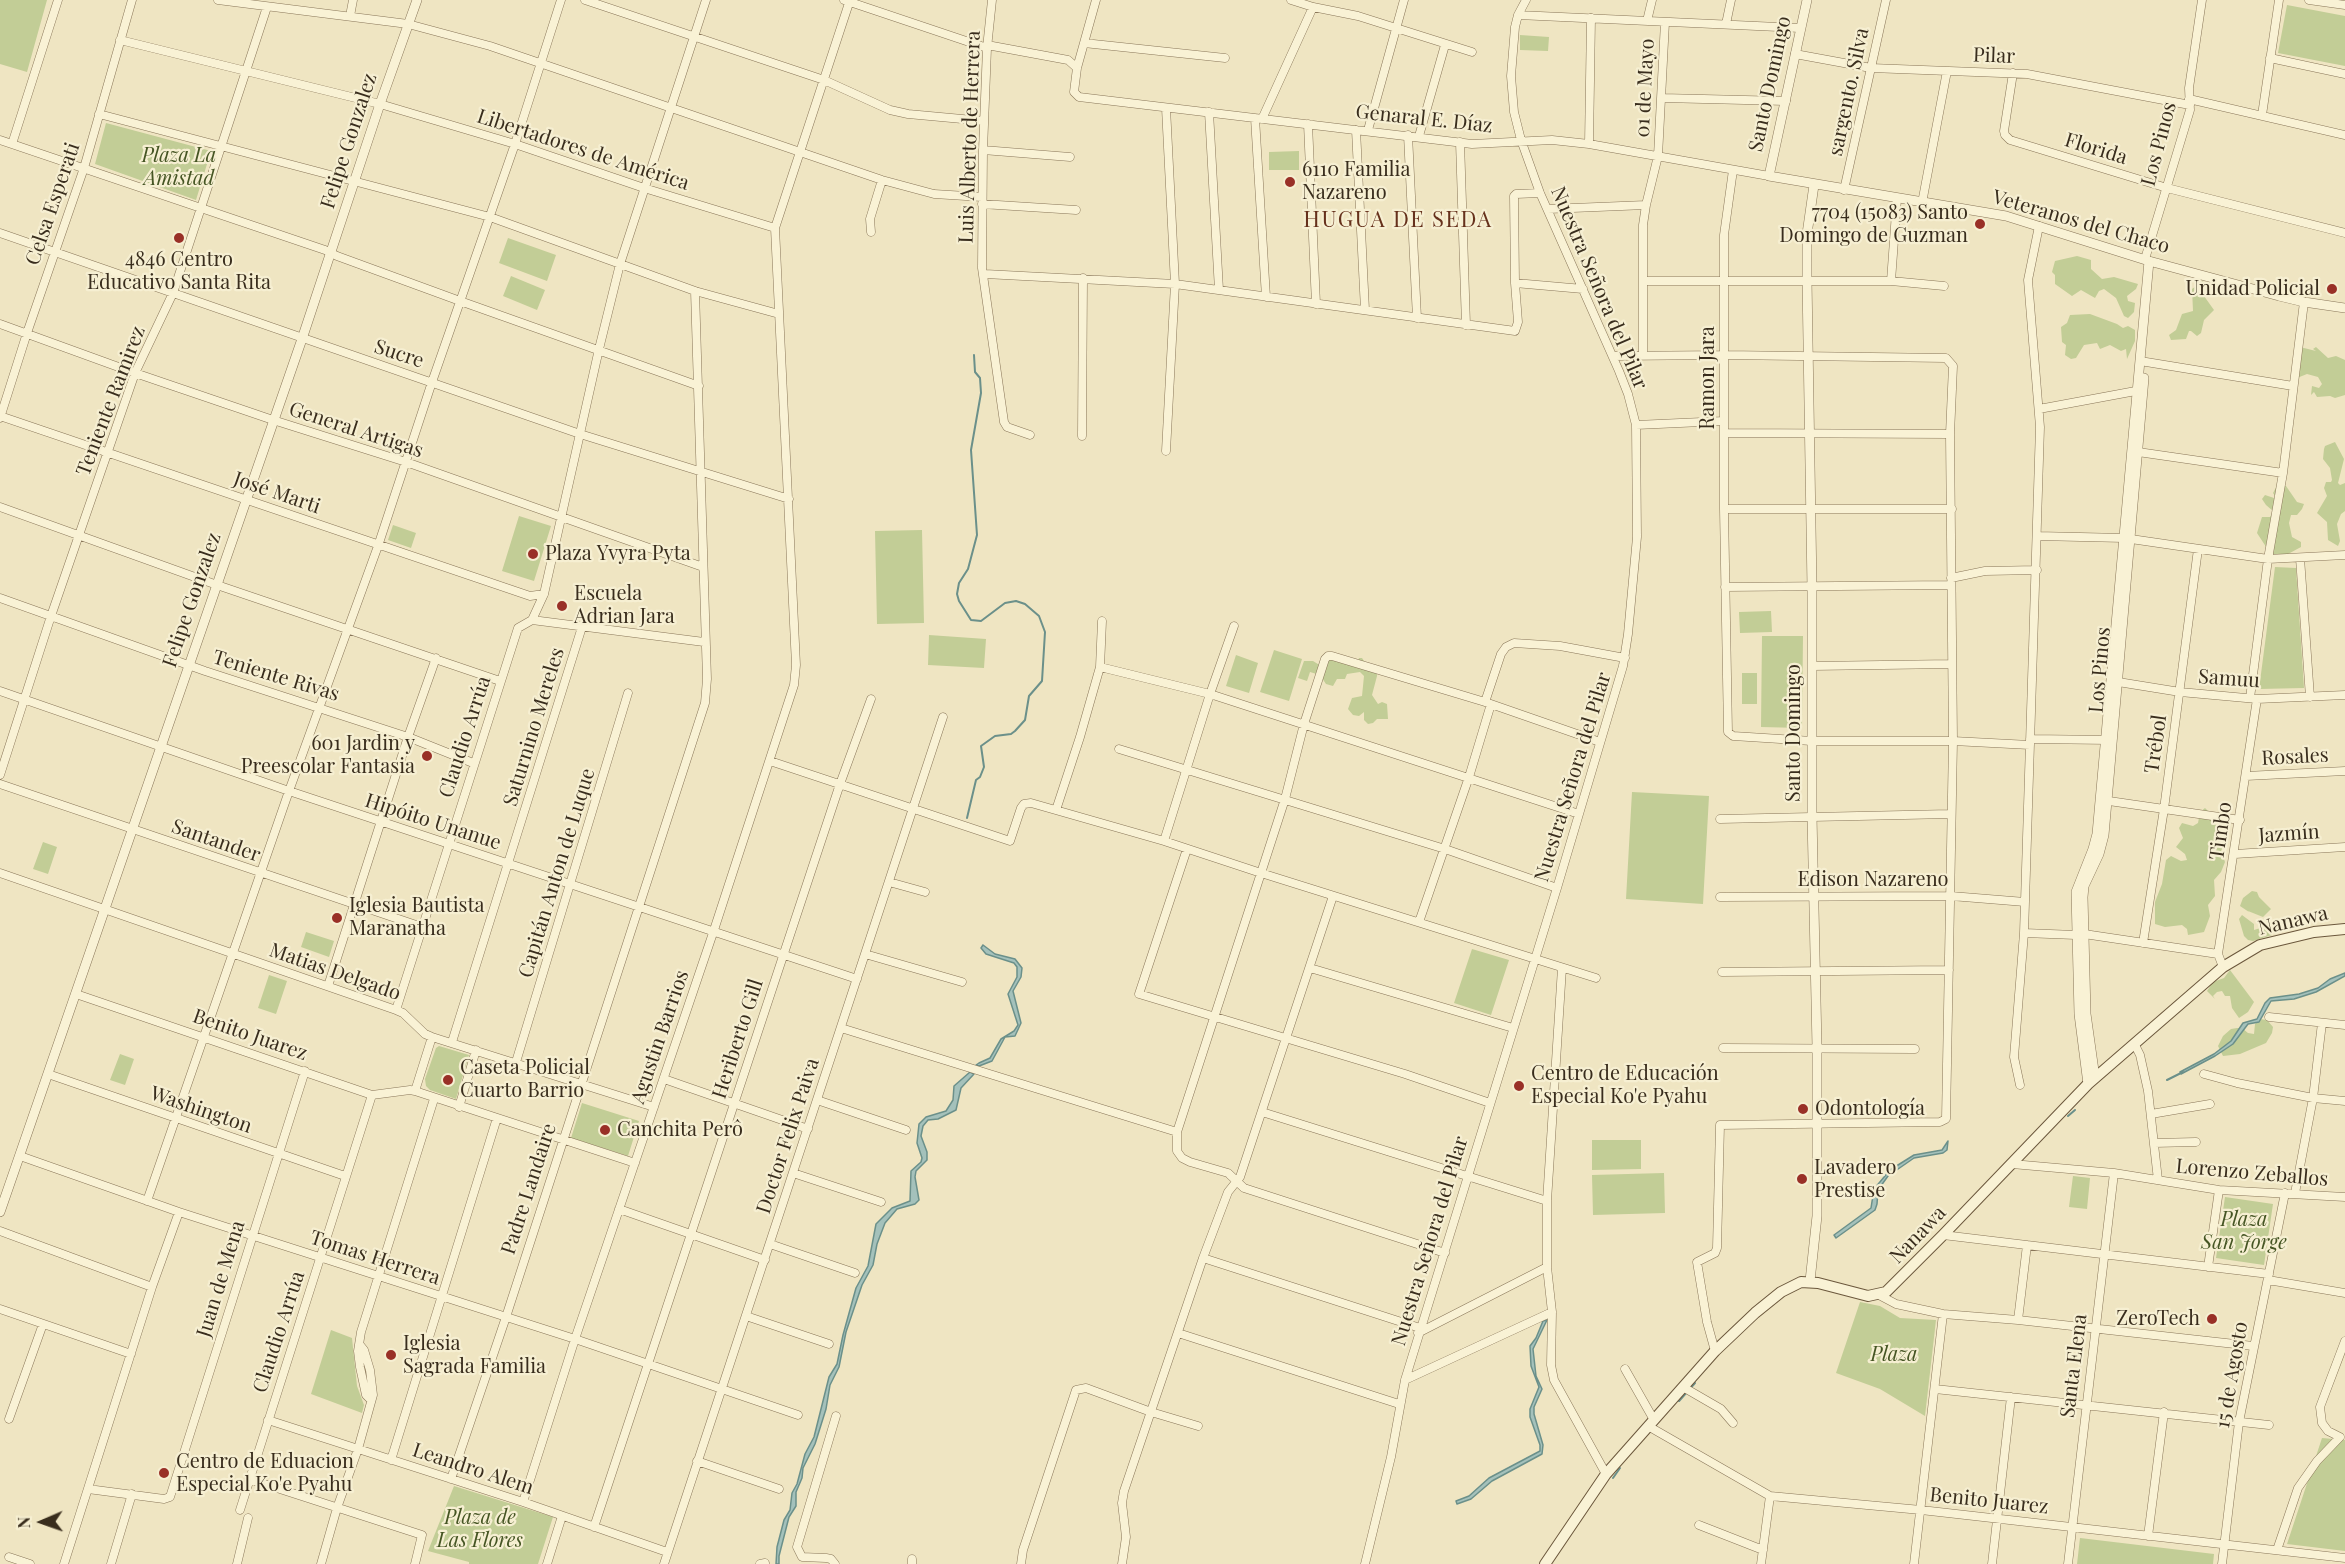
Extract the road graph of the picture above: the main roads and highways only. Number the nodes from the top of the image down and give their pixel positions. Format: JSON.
{"nodes":[{"id":1,"x":2345,"y":928,"type":"edge"},
{"id":2,"x":1545,"y":1564,"type":"edge"}],
"edges":[{"from":1,"to":2,"type":"main road","name":"Nanawa"}]}
